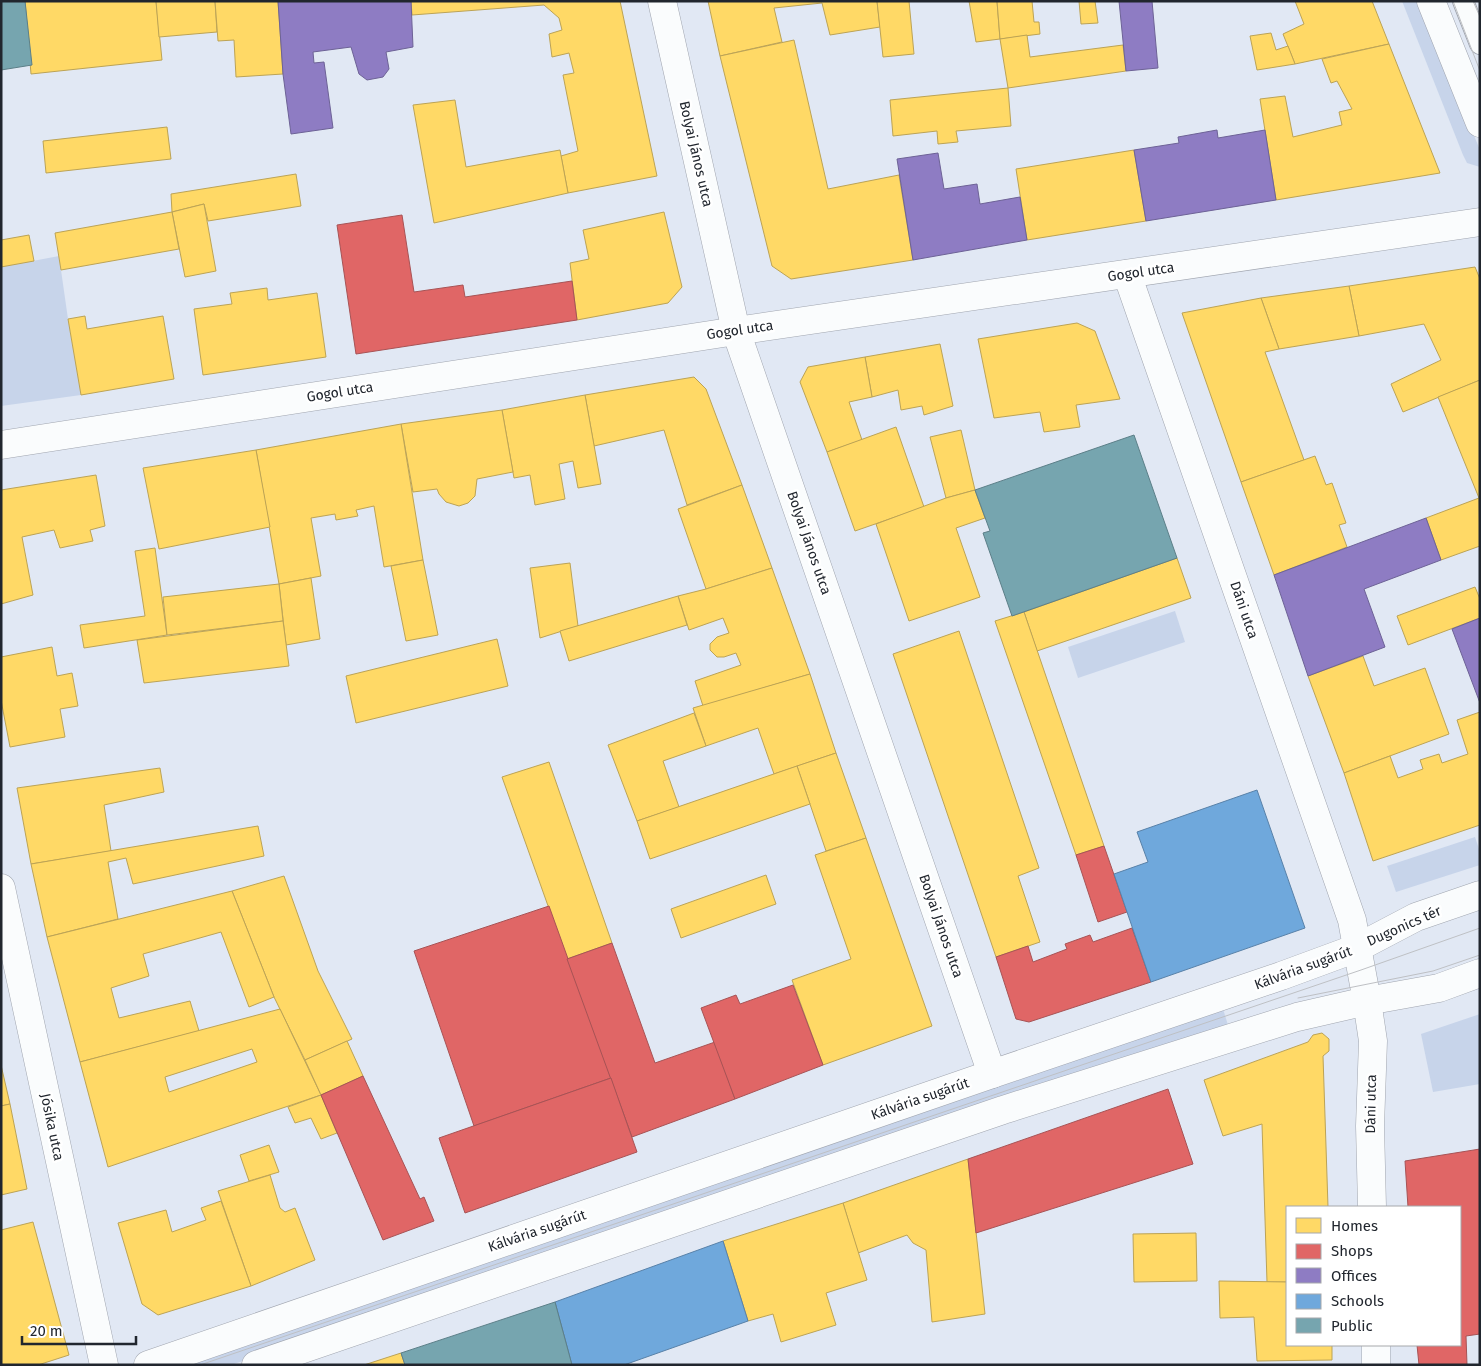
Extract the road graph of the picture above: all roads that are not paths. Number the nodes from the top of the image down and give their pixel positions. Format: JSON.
{"nodes":[{"id":1,"x":662,"y":1,"type":"edge"},
{"id":2,"x":1431,"y":1,"type":"edge"},
{"id":3,"x":1463,"y":1,"type":"edge"},
{"id":4,"x":1480,"y":44,"type":"edge"},
{"id":5,"x":1480,"y":123,"type":"edge"},
{"id":6,"x":1480,"y":222,"type":"edge"},
{"id":7,"x":1127,"y":274,"type":"junction"},
{"id":8,"x":736,"y":331,"type":"junction"},
{"id":9,"x":1,"y":444,"type":"edge"},
{"id":10,"x":1,"y":888,"type":"edge"},
{"id":11,"x":1480,"y":895,"type":"edge"},
{"id":12,"x":1357,"y":948,"type":"junction"},
{"id":13,"x":1480,"y":973,"type":"edge"},
{"id":14,"x":1367,"y":1001,"type":"junction"},
{"id":15,"x":992,"y":1074,"type":"junction"},
{"id":16,"x":1372,"y":1206,"type":"edge"},
{"id":17,"x":1376,"y":1346,"type":"edge"},
{"id":18,"x":104,"y":1365,"type":"edge"},
{"id":19,"x":148,"y":1365,"type":"edge"},
{"id":20,"x":256,"y":1365,"type":"edge"},
{"id":21,"x":1376,"y":1365,"type":"edge"}],
"edges":[{"from":1,"to":8,"type":"street","name":"Bolyai János utca"},
{"from":2,"to":5,"type":"street"},
{"from":3,"to":4,"type":"lane"},
{"from":6,"to":7,"type":"street","name":"Gogol utca"},
{"from":7,"to":8,"type":"street","name":"Gogol utca"},
{"from":7,"to":12,"type":"street","name":"Dáni utca"},
{"from":8,"to":9,"type":"street","name":"Gogol utca"},
{"from":8,"to":15,"type":"street","name":"Bolyai János utca"},
{"from":10,"to":18,"type":"street","name":"Jósika utca"},
{"from":11,"to":12,"type":"street","name":"Dugonics tér"},
{"from":12,"to":14,"type":"street","name":"Kálvária sugárút"},
{"from":12,"to":15,"type":"street","name":"Kálvária sugárút"},
{"from":13,"to":14,"type":"street"},
{"from":14,"to":16,"type":"street","name":"Dáni utca"},
{"from":14,"to":20,"type":"street"},
{"from":15,"to":19,"type":"street","name":"Kálvária sugárút"},
{"from":17,"to":21,"type":"street"}]}
